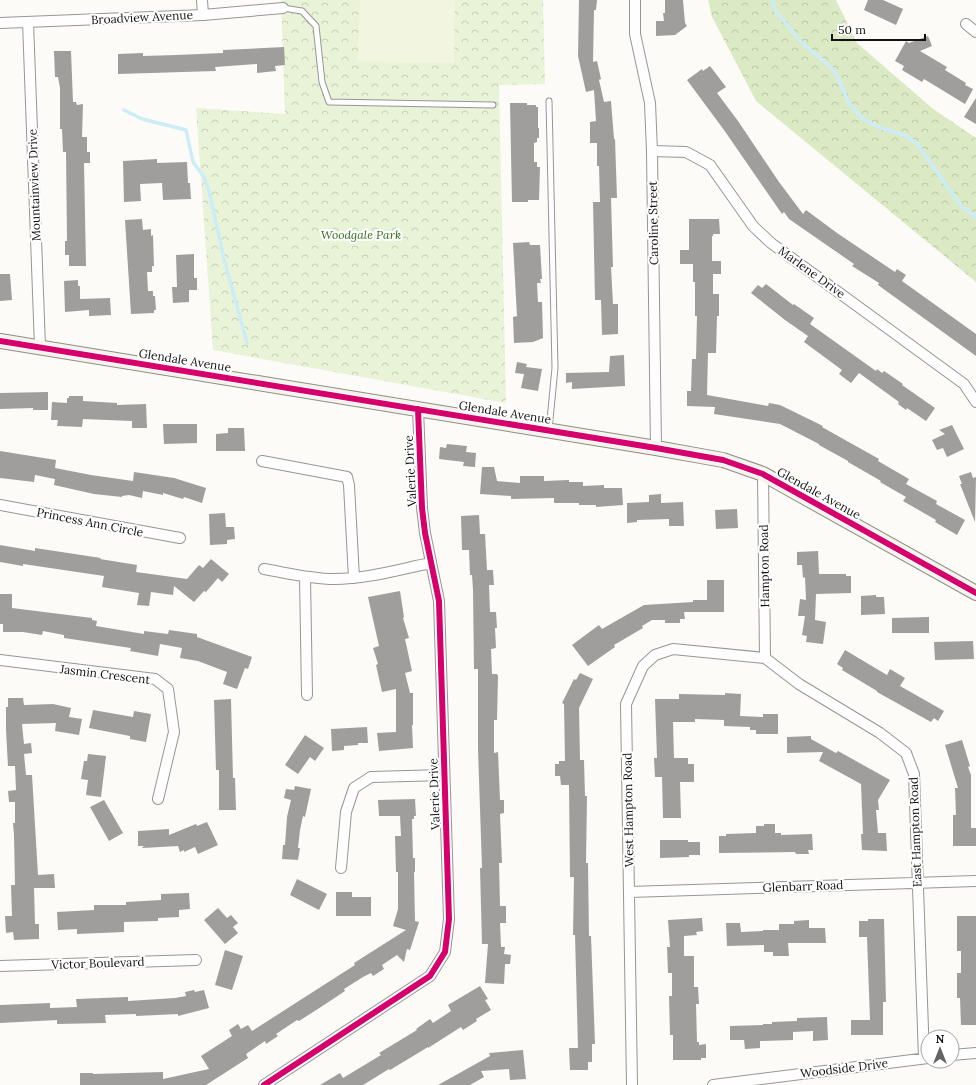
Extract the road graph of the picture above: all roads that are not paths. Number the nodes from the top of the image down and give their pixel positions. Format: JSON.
{"nodes":[{"id":1,"x":202,"y":0,"type":"edge"},
{"id":2,"x":635,"y":0,"type":"edge"},
{"id":3,"x":283,"y":8,"type":"joint"},
{"id":4,"x":203,"y":15,"type":"junction"},
{"id":5,"x":28,"y":22,"type":"junction"},
{"id":6,"x":0,"y":24,"type":"edge"},
{"id":7,"x":966,"y":24,"type":"dead end"},
{"id":8,"x":976,"y":32,"type":"edge"},
{"id":9,"x":548,"y":101,"type":"dead end"},
{"id":10,"x":493,"y":105,"type":"dead end"},
{"id":11,"x":652,"y":150,"type":"junction"},
{"id":12,"x":0,"y":341,"type":"edge"},
{"id":13,"x":40,"y":347,"type":"junction"},
{"id":14,"x":976,"y":402,"type":"edge"},
{"id":15,"x":418,"y":409,"type":"junction"},
{"id":16,"x":549,"y":430,"type":"junction"},
{"id":17,"x":656,"y":448,"type":"junction"},
{"id":18,"x":262,"y":461,"type":"dead end"},
{"id":19,"x":763,"y":474,"type":"junction"},
{"id":20,"x":0,"y":505,"type":"edge"},
{"id":21,"x":180,"y":538,"type":"dead end"},
{"id":22,"x":431,"y":563,"type":"junction"},
{"id":23,"x":264,"y":569,"type":"dead end"},
{"id":24,"x":305,"y":577,"type":"junction"},
{"id":25,"x":354,"y":578,"type":"junction"},
{"id":26,"x":976,"y":592,"type":"edge"},
{"id":27,"x":765,"y":658,"type":"junction"},
{"id":28,"x":0,"y":660,"type":"edge"},
{"id":29,"x":307,"y":695,"type":"dead end"},
{"id":30,"x":444,"y":775,"type":"junction"},
{"id":31,"x":158,"y":798,"type":"dead end"},
{"id":32,"x":341,"y":868,"type":"dead end"},
{"id":33,"x":976,"y":881,"type":"edge"},
{"id":34,"x":917,"y":882,"type":"junction"},
{"id":35,"x":629,"y":892,"type":"junction"},
{"id":36,"x":196,"y":960,"type":"dead end"},
{"id":37,"x":0,"y":966,"type":"edge"},
{"id":38,"x":925,"y":1029,"type":"edge"},
{"id":39,"x":976,"y":1053,"type":"edge"},
{"id":40,"x":960,"y":1054,"type":"edge"},
{"id":41,"x":920,"y":1059,"type":"edge"},
{"id":42,"x":264,"y":1085,"type":"edge"},
{"id":43,"x":632,"y":1085,"type":"edge"},
{"id":44,"x":713,"y":1085,"type":"edge"}],
"edges":[{"from":1,"to":4,"type":"street"},
{"from":2,"to":11,"type":"street","name":"Caroline Street"},
{"from":3,"to":4,"type":"street","name":"Broadview Avenue"},
{"from":3,"to":10,"type":"lane"},
{"from":4,"to":5,"type":"street","name":"Broadview Avenue"},
{"from":5,"to":6,"type":"street","name":"Broadview Avenue"},
{"from":5,"to":13,"type":"street","name":"Mountainview Drive"},
{"from":7,"to":8,"type":"street"},
{"from":9,"to":16,"type":"lane"},
{"from":11,"to":14,"type":"street","name":"Marlene Drive"},
{"from":11,"to":17,"type":"street","name":"Caroline Street"},
{"from":12,"to":13,"type":"main road","name":"Glendale Avenue"},
{"from":13,"to":15,"type":"main road","name":"Glendale Avenue"},
{"from":15,"to":16,"type":"main road","name":"Glendale Avenue"},
{"from":15,"to":22,"type":"street","name":"Valerie Drive"},
{"from":16,"to":17,"type":"main road","name":"Glendale Avenue"},
{"from":17,"to":19,"type":"main road","name":"Glendale Avenue"},
{"from":18,"to":25,"type":"street"},
{"from":19,"to":26,"type":"main road","name":"Glendale Avenue"},
{"from":19,"to":27,"type":"street","name":"Hampton Road"},
{"from":20,"to":21,"type":"street","name":"Princess Ann Circle"},
{"from":22,"to":25,"type":"street"},
{"from":22,"to":30,"type":"street","name":"Valerie Drive"},
{"from":23,"to":24,"type":"street"},
{"from":24,"to":25,"type":"street"},
{"from":24,"to":29,"type":"street"},
{"from":27,"to":34,"type":"street","name":"East Hampton Road"},
{"from":27,"to":35,"type":"street","name":"West Hampton Road"},
{"from":28,"to":31,"type":"street","name":"Jasmin Crescent"},
{"from":30,"to":32,"type":"street"},
{"from":30,"to":42,"type":"street","name":"Valerie Drive"},
{"from":33,"to":34,"type":"street","name":"Glenbarr Road"},
{"from":34,"to":35,"type":"street","name":"Glenbarr Road"},
{"from":34,"to":38,"type":"street","name":"East Hampton Road"},
{"from":35,"to":43,"type":"street","name":"West Hampton Road"},
{"from":36,"to":37,"type":"street","name":"Victor Boulevard"},
{"from":39,"to":40,"type":"street"},
{"from":41,"to":44,"type":"street","name":"Woodside Drive"}]}
